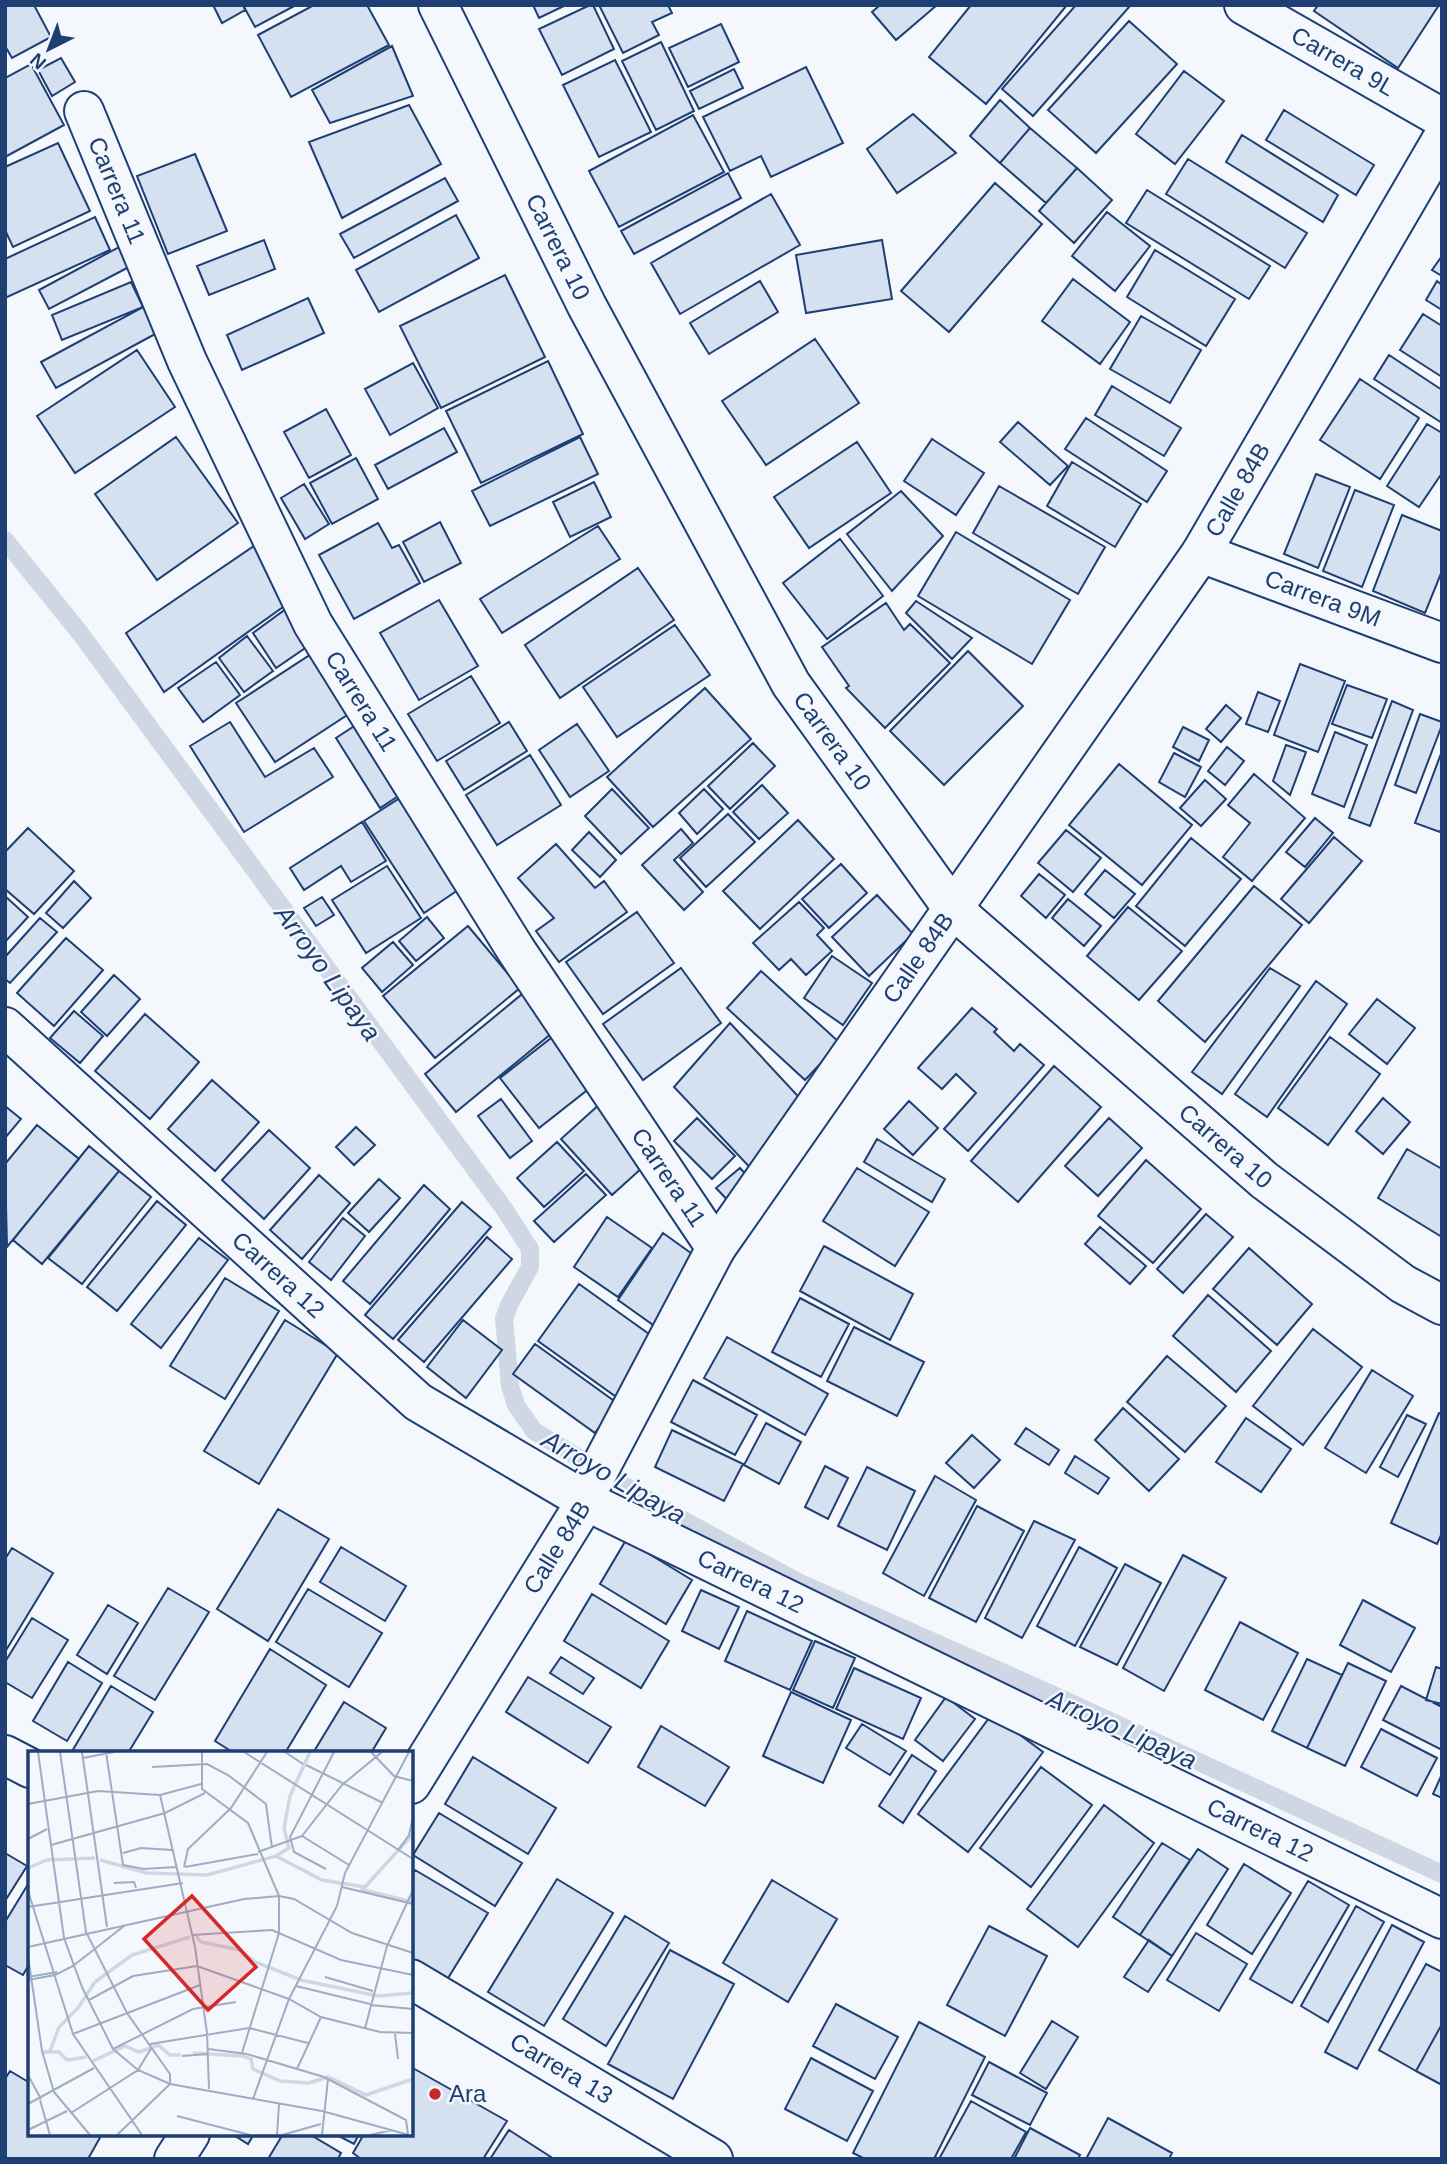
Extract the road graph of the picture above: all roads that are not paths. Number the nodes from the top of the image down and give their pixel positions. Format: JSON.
{"nodes":[{"id":1,"x":438,"y":5,"type":"edge"},
{"id":2,"x":1244,"y":5,"type":"edge"},
{"id":3,"x":84,"y":111,"type":"dead end"},
{"id":4,"x":1442,"y":118,"type":"edge"},
{"id":5,"x":1442,"y":139,"type":"edge"},
{"id":6,"x":1201,"y":553,"type":"junction"},
{"id":7,"x":1442,"y":643,"type":"edge"},
{"id":8,"x":953,"y":909,"type":"junction"},
{"id":9,"x":5,"y":1027,"type":"edge"},
{"id":10,"x":716,"y":1248,"type":"junction"},
{"id":11,"x":1442,"y":1305,"type":"edge"},
{"id":12,"x":594,"y":1481,"type":"junction"},
{"id":13,"x":5,"y":1755,"type":"edge"},
{"id":14,"x":28,"y":1767,"type":"edge"},
{"id":15,"x":413,"y":1781,"type":"edge"},
{"id":16,"x":1442,"y":1919,"type":"edge"},
{"id":17,"x":413,"y":1980,"type":"edge"},
{"id":18,"x":189,"y":2136,"type":"edge"},
{"id":19,"x":174,"y":2159,"type":"edge"},
{"id":20,"x":713,"y":2159,"type":"edge"}],
"edges":[{"from":1,"to":8,"type":"street","name":"Carrera 10"},
{"from":2,"to":4,"type":"street","name":"Carrera 9L"},
{"from":3,"to":10,"type":"street","name":"Carrera 11"},
{"from":5,"to":6,"type":"street","name":"Calle 84B"},
{"from":6,"to":7,"type":"street","name":"Carrera 9M"},
{"from":6,"to":8,"type":"street","name":"Calle 84B"},
{"from":8,"to":10,"type":"street","name":"Calle 84B"},
{"from":8,"to":11,"type":"street","name":"Carrera 10"},
{"from":9,"to":12,"type":"street","name":"Carrera 12"},
{"from":10,"to":12,"type":"street","name":"Calle 84B"},
{"from":12,"to":15,"type":"street","name":"Calle 84B"},
{"from":12,"to":16,"type":"street","name":"Carrera 12"},
{"from":13,"to":14,"type":"street"},
{"from":17,"to":20,"type":"street","name":"Carrera 13"},
{"from":18,"to":19,"type":"street"}]}
